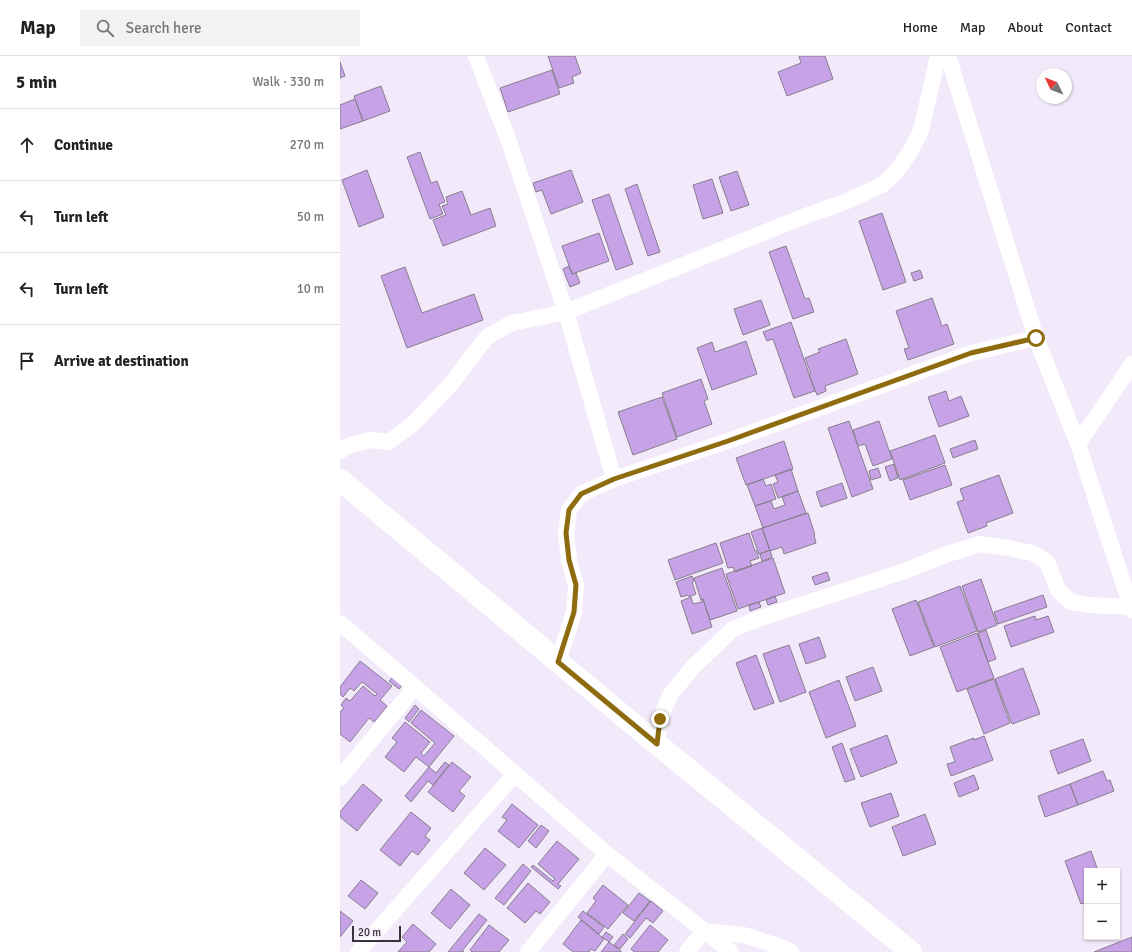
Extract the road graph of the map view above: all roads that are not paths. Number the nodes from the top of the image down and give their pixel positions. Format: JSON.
{"nodes":[{"id":1,"x":476,"y":56,"type":"edge"},
{"id":2,"x":938,"y":56,"type":"edge"},
{"id":3,"x":948,"y":56,"type":"edge"},
{"id":4,"x":566,"y":312,"type":"junction"},
{"id":5,"x":1036,"y":338,"type":"junction"},
{"id":6,"x":1132,"y":364,"type":"edge"},
{"id":7,"x":1078,"y":444,"type":"junction"},
{"id":8,"x":340,"y":451,"type":"edge"},
{"id":9,"x":614,"y":479,"type":"junction"},
{"id":10,"x":340,"y":480,"type":"edge"},
{"id":11,"x":1131,"y":608,"type":"edge"},
{"id":12,"x":340,"y":624,"type":"edge"},
{"id":13,"x":558,"y":662,"type":"junction"},
{"id":14,"x":415,"y":687,"type":"junction"},
{"id":15,"x":657,"y":744,"type":"junction"},
{"id":16,"x":515,"y":774,"type":"junction"},
{"id":17,"x":340,"y":778,"type":"edge"},
{"id":18,"x":607,"y":854,"type":"junction"},
{"id":19,"x":704,"y":931,"type":"junction"},
{"id":20,"x":358,"y":952,"type":"edge"},
{"id":21,"x":528,"y":952,"type":"edge"},
{"id":22,"x":687,"y":952,"type":"edge"},
{"id":23,"x":731,"y":952,"type":"edge"},
{"id":24,"x":791,"y":952,"type":"edge"},
{"id":25,"x":911,"y":952,"type":"edge"}],
"edges":[{"from":1,"to":4,"type":"street"},
{"from":2,"to":4,"type":"street"},
{"from":3,"to":5,"type":"street"},
{"from":4,"to":8,"type":"street"},
{"from":4,"to":9,"type":"street"},
{"from":5,"to":7,"type":"street"},
{"from":5,"to":9,"type":"street"},
{"from":6,"to":7,"type":"street"},
{"from":7,"to":11,"type":"street"},
{"from":9,"to":13,"type":"street"},
{"from":10,"to":13,"type":"main road"},
{"from":11,"to":15,"type":"street"},
{"from":12,"to":14,"type":"street"},
{"from":13,"to":15,"type":"main road"},
{"from":14,"to":16,"type":"street"},
{"from":14,"to":17,"type":"street"},
{"from":15,"to":25,"type":"main road"},
{"from":16,"to":18,"type":"street"},
{"from":16,"to":20,"type":"street"},
{"from":18,"to":19,"type":"street"},
{"from":18,"to":21,"type":"street"},
{"from":19,"to":22,"type":"street"},
{"from":19,"to":23,"type":"street"},
{"from":19,"to":24,"type":"street"}]}
